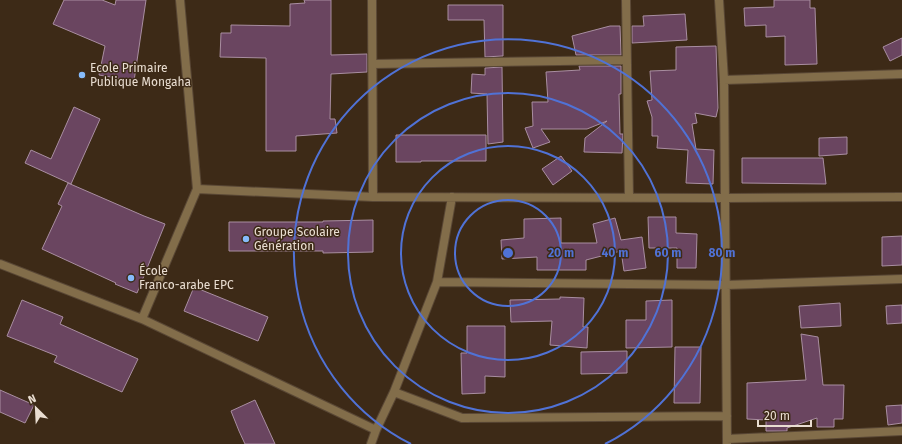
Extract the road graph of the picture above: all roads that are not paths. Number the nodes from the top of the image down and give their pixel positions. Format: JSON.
{"nodes":[{"id":1,"x":180,"y":0,"type":"edge"},
{"id":2,"x":372,"y":0,"type":"edge"},
{"id":3,"x":626,"y":0,"type":"edge"},
{"id":4,"x":719,"y":0,"type":"edge"},
{"id":5,"x":627,"y":60,"type":"junction"},
{"id":6,"x":373,"y":64,"type":"junction"},
{"id":7,"x":902,"y":74,"type":"edge"},
{"id":8,"x":724,"y":80,"type":"junction"},
{"id":9,"x":196,"y":189,"type":"junction"},
{"id":10,"x":902,"y":196,"type":"edge"},
{"id":11,"x":373,"y":197,"type":"junction"},
{"id":12,"x":452,"y":197,"type":"junction"},
{"id":13,"x":629,"y":197,"type":"junction"},
{"id":14,"x":725,"y":198,"type":"junction"},
{"id":15,"x":0,"y":264,"type":"edge"},
{"id":16,"x":902,"y":279,"type":"edge"},
{"id":17,"x":437,"y":282,"type":"junction"},
{"id":18,"x":726,"y":284,"type":"junction"},
{"id":19,"x":142,"y":319,"type":"junction"},
{"id":20,"x":394,"y":392,"type":"junction"},
{"id":21,"x":727,"y":416,"type":"junction"},
{"id":22,"x":376,"y":430,"type":"junction"},
{"id":23,"x":902,"y":431,"type":"edge"},
{"id":24,"x":727,"y":442,"type":"edge"},
{"id":25,"x":371,"y":444,"type":"edge"}],
"edges":[{"from":1,"to":9,"type":"street"},
{"from":2,"to":6,"type":"street"},
{"from":3,"to":5,"type":"street"},
{"from":4,"to":8,"type":"street"},
{"from":5,"to":6,"type":"street"},
{"from":5,"to":13,"type":"street"},
{"from":6,"to":11,"type":"street"},
{"from":7,"to":8,"type":"street"},
{"from":8,"to":14,"type":"street"},
{"from":9,"to":11,"type":"street"},
{"from":9,"to":19,"type":"street"},
{"from":10,"to":14,"type":"street"},
{"from":11,"to":12,"type":"street"},
{"from":12,"to":13,"type":"street"},
{"from":12,"to":17,"type":"street"},
{"from":13,"to":14,"type":"street"},
{"from":14,"to":18,"type":"street"},
{"from":15,"to":19,"type":"street"},
{"from":16,"to":18,"type":"street"},
{"from":17,"to":18,"type":"street"},
{"from":17,"to":20,"type":"street"},
{"from":18,"to":21,"type":"street"},
{"from":19,"to":22,"type":"street"},
{"from":20,"to":21,"type":"street"},
{"from":20,"to":22,"type":"street"},
{"from":21,"to":24,"type":"street"},
{"from":22,"to":25,"type":"street"},
{"from":23,"to":24,"type":"street"}]}
